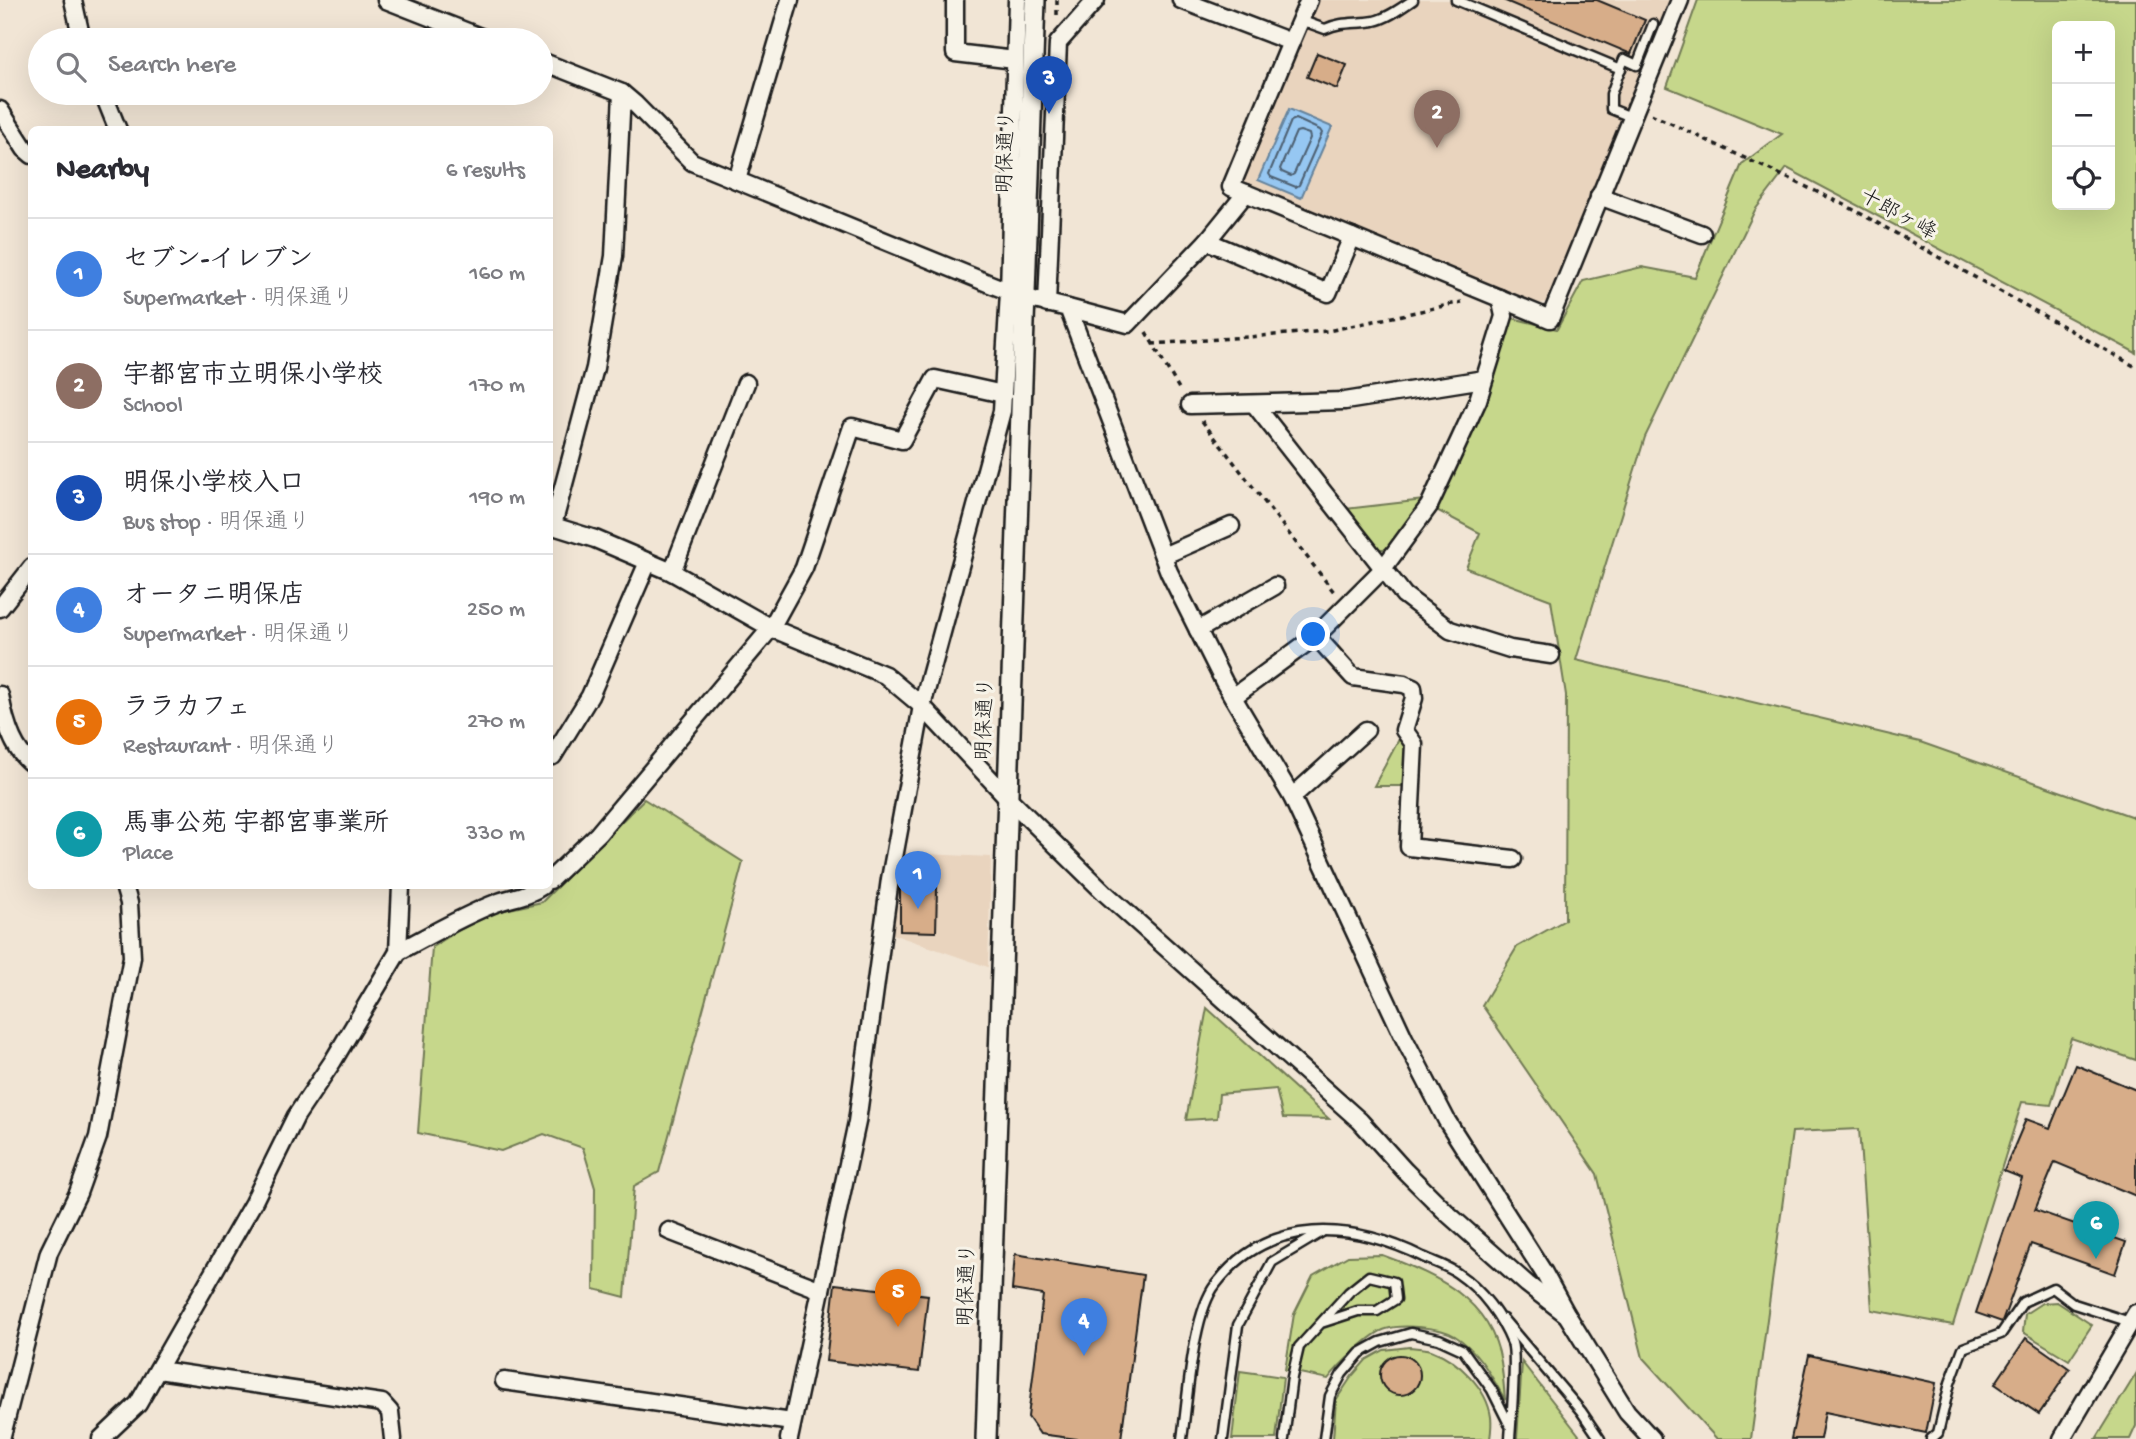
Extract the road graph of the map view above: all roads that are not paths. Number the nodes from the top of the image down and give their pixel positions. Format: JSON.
{"nodes":[{"id":1,"x":73,"y":0,"type":"edge"},
{"id":2,"x":386,"y":0,"type":"edge"},
{"id":3,"x":790,"y":0,"type":"edge"},
{"id":4,"x":955,"y":0,"type":"edge"},
{"id":5,"x":1017,"y":0,"type":"edge"},
{"id":6,"x":1035,"y":0,"type":"edge"},
{"id":7,"x":1096,"y":0,"type":"edge"},
{"id":8,"x":1181,"y":0,"type":"edge"},
{"id":9,"x":1309,"y":0,"type":"edge"},
{"id":10,"x":1413,"y":0,"type":"edge"},
{"id":11,"x":1456,"y":0,"type":"edge"},
{"id":12,"x":1680,"y":0,"type":"edge"},
{"id":13,"x":1300,"y":20,"type":"junction"},
{"id":14,"x":1653,"y":24,"type":"dead end"},
{"id":15,"x":79,"y":28,"type":"edge"},
{"id":16,"x":457,"y":28,"type":"edge"},
{"id":17,"x":1291,"y":42,"type":"junction"},
{"id":18,"x":1015,"y":60,"type":"junction"},
{"id":19,"x":553,"y":66,"type":"edge"},
{"id":20,"x":1621,"y":69,"type":"junction"},
{"id":21,"x":622,"y":93,"type":"junction"},
{"id":22,"x":108,"y":105,"type":"edge"},
{"id":23,"x":0,"y":110,"type":"edge"},
{"id":24,"x":1633,"y":112,"type":"junction"},
{"id":25,"x":116,"y":126,"type":"edge"},
{"id":26,"x":28,"y":152,"type":"edge"},
{"id":27,"x":737,"y":180,"type":"junction"},
{"id":28,"x":1246,"y":193,"type":"junction"},
{"id":29,"x":1599,"y":196,"type":"junction"},
{"id":30,"x":1702,"y":234,"type":"dead end"},
{"id":31,"x":1352,"y":237,"type":"junction"},
{"id":32,"x":1207,"y":242,"type":"junction"},
{"id":33,"x":1018,"y":295,"type":"junction"},
{"id":34,"x":1496,"y":297,"type":"junction"},
{"id":35,"x":1047,"y":304,"type":"junction"},
{"id":36,"x":1068,"y":308,"type":"junction"},
{"id":37,"x":1484,"y":379,"type":"junction"},
{"id":38,"x":746,"y":383,"type":"dead end"},
{"id":39,"x":1003,"y":394,"type":"junction"},
{"id":40,"x":1190,"y":405,"type":"road end"},
{"id":41,"x":1255,"y":405,"type":"junction"},
{"id":42,"x":553,"y":518,"type":"edge"},
{"id":43,"x":553,"y":526,"type":"edge"},
{"id":44,"x":1231,"y":526,"type":"dead end"},
{"id":45,"x":1163,"y":556,"type":"junction"},
{"id":46,"x":648,"y":562,"type":"junction"},
{"id":47,"x":1382,"y":570,"type":"junction"},
{"id":48,"x":28,"y":572,"type":"edge"},
{"id":49,"x":672,"y":572,"type":"junction"},
{"id":50,"x":1275,"y":586,"type":"dead end"},
{"id":51,"x":0,"y":608,"type":"edge"},
{"id":52,"x":771,"y":628,"type":"junction"},
{"id":53,"x":1198,"y":630,"type":"junction"},
{"id":54,"x":1316,"y":636,"type":"junction"},
{"id":55,"x":1551,"y":655,"type":"dead end"},
{"id":56,"x":0,"y":695,"type":"edge"},
{"id":57,"x":1233,"y":697,"type":"junction"},
{"id":58,"x":922,"y":706,"type":"junction"},
{"id":59,"x":1367,"y":730,"type":"dead end"},
{"id":60,"x":553,"y":755,"type":"edge"},
{"id":61,"x":28,"y":761,"type":"edge"},
{"id":62,"x":1007,"y":797,"type":"junction"},
{"id":63,"x":1292,"y":797,"type":"junction"},
{"id":64,"x":1513,"y":859,"type":"dead end"},
{"id":65,"x":553,"y":877,"type":"edge"},
{"id":66,"x":125,"y":889,"type":"edge"},
{"id":67,"x":401,"y":889,"type":"edge"},
{"id":68,"x":538,"y":889,"type":"edge"},
{"id":69,"x":398,"y":952,"type":"junction"},
{"id":70,"x":1325,"y":1230,"type":"junction"},
{"id":71,"x":669,"y":1231,"type":"dead end"},
{"id":72,"x":821,"y":1290,"type":"junction"},
{"id":73,"x":1497,"y":1311,"type":"junction"},
{"id":74,"x":1567,"y":1315,"type":"junction"},
{"id":75,"x":2133,"y":1318,"type":"edge"},
{"id":76,"x":1321,"y":1323,"type":"junction"},
{"id":77,"x":158,"y":1370,"type":"junction"},
{"id":78,"x":504,"y":1381,"type":"dead end"},
{"id":79,"x":792,"y":1422,"type":"junction"},
{"id":80,"x":1510,"y":1426,"type":"junction"},
{"id":81,"x":1,"y":1439,"type":"edge"},
{"id":82,"x":101,"y":1439,"type":"edge"},
{"id":83,"x":393,"y":1439,"type":"edge"},
{"id":84,"x":789,"y":1439,"type":"edge"},
{"id":85,"x":986,"y":1439,"type":"edge"},
{"id":86,"x":1182,"y":1439,"type":"edge"},
{"id":87,"x":1223,"y":1439,"type":"edge"},
{"id":88,"x":1283,"y":1439,"type":"edge"},
{"id":89,"x":1324,"y":1439,"type":"edge"},
{"id":90,"x":1510,"y":1439,"type":"edge"},
{"id":91,"x":1600,"y":1439,"type":"edge"},
{"id":92,"x":1652,"y":1439,"type":"edge"},
{"id":93,"x":1931,"y":1439,"type":"edge"},
{"id":94,"x":2062,"y":1439,"type":"edge"}],
"edges":[{"from":1,"to":15,"type":"street"},
{"from":2,"to":16,"type":"street"},
{"from":3,"to":27,"type":"street"},
{"from":4,"to":18,"type":"street"},
{"from":5,"to":18,"type":"street"},
{"from":6,"to":33,"type":"street","name":"明保通り"},
{"from":7,"to":35,"type":"street"},
{"from":8,"to":17,"type":"street"},
{"from":9,"to":13,"type":"street"},
{"from":10,"to":13,"type":"lane"},
{"from":11,"to":20,"type":"lane"},
{"from":12,"to":24,"type":"street"},
{"from":13,"to":17,"type":"street"},
{"from":14,"to":20,"type":"lane"},
{"from":17,"to":28,"type":"street"},
{"from":18,"to":33,"type":"street"},
{"from":19,"to":21,"type":"street"},
{"from":20,"to":24,"type":"lane"},
{"from":21,"to":27,"type":"street"},
{"from":21,"to":42,"type":"street"},
{"from":22,"to":25,"type":"street"},
{"from":23,"to":26,"type":"street"},
{"from":24,"to":29,"type":"street"},
{"from":27,"to":33,"type":"street"},
{"from":28,"to":31,"type":"street"},
{"from":28,"to":32,"type":"street"},
{"from":29,"to":30,"type":"street"},
{"from":29,"to":34,"type":"street"},
{"from":31,"to":32,"type":"street"},
{"from":31,"to":34,"type":"street"},
{"from":32,"to":36,"type":"street"},
{"from":33,"to":35,"type":"street"},
{"from":33,"to":39,"type":"street"},
{"from":33,"to":62,"type":"street","name":"明保通り"},
{"from":34,"to":37,"type":"street"},
{"from":35,"to":36,"type":"street"},
{"from":36,"to":45,"type":"street"},
{"from":37,"to":41,"type":"street"},
{"from":37,"to":47,"type":"street"},
{"from":38,"to":49,"type":"street"},
{"from":39,"to":52,"type":"street"},
{"from":39,"to":58,"type":"street"},
{"from":40,"to":41,"type":"street"},
{"from":41,"to":47,"type":"street"},
{"from":43,"to":46,"type":"street"},
{"from":44,"to":45,"type":"street"},
{"from":45,"to":53,"type":"street"},
{"from":46,"to":49,"type":"street"},
{"from":46,"to":60,"type":"street"},
{"from":47,"to":54,"type":"street"},
{"from":47,"to":55,"type":"street"},
{"from":48,"to":51,"type":"street"},
{"from":49,"to":52,"type":"street"},
{"from":50,"to":53,"type":"street"},
{"from":52,"to":58,"type":"street"},
{"from":52,"to":65,"type":"street"},
{"from":53,"to":57,"type":"street"},
{"from":54,"to":57,"type":"street"},
{"from":54,"to":64,"type":"street"},
{"from":56,"to":61,"type":"street"},
{"from":57,"to":63,"type":"street"},
{"from":58,"to":62,"type":"street"},
{"from":58,"to":72,"type":"street"},
{"from":59,"to":63,"type":"street"},
{"from":62,"to":74,"type":"street"},
{"from":62,"to":85,"type":"street","name":"明保通り"},
{"from":63,"to":74,"type":"street"},
{"from":66,"to":81,"type":"street"},
{"from":67,"to":69,"type":"street"},
{"from":68,"to":69,"type":"street"},
{"from":69,"to":77,"type":"street"},
{"from":70,"to":73,"type":"lane"},
{"from":70,"to":86,"type":"lane"},
{"from":70,"to":87,"type":"lane"},
{"from":71,"to":72,"type":"street"},
{"from":72,"to":79,"type":"street"},
{"from":73,"to":80,"type":"lane"},
{"from":73,"to":91,"type":"lane"},
{"from":74,"to":92,"type":"street"},
{"from":75,"to":93,"type":"lane"},
{"from":75,"to":94,"type":"street"},
{"from":76,"to":76,"type":"lane"},
{"from":76,"to":88,"type":"lane"},
{"from":77,"to":82,"type":"street"},
{"from":77,"to":83,"type":"street"},
{"from":78,"to":79,"type":"street"},
{"from":79,"to":84,"type":"street"},
{"from":80,"to":89,"type":"lane"},
{"from":80,"to":90,"type":"lane"}]}
